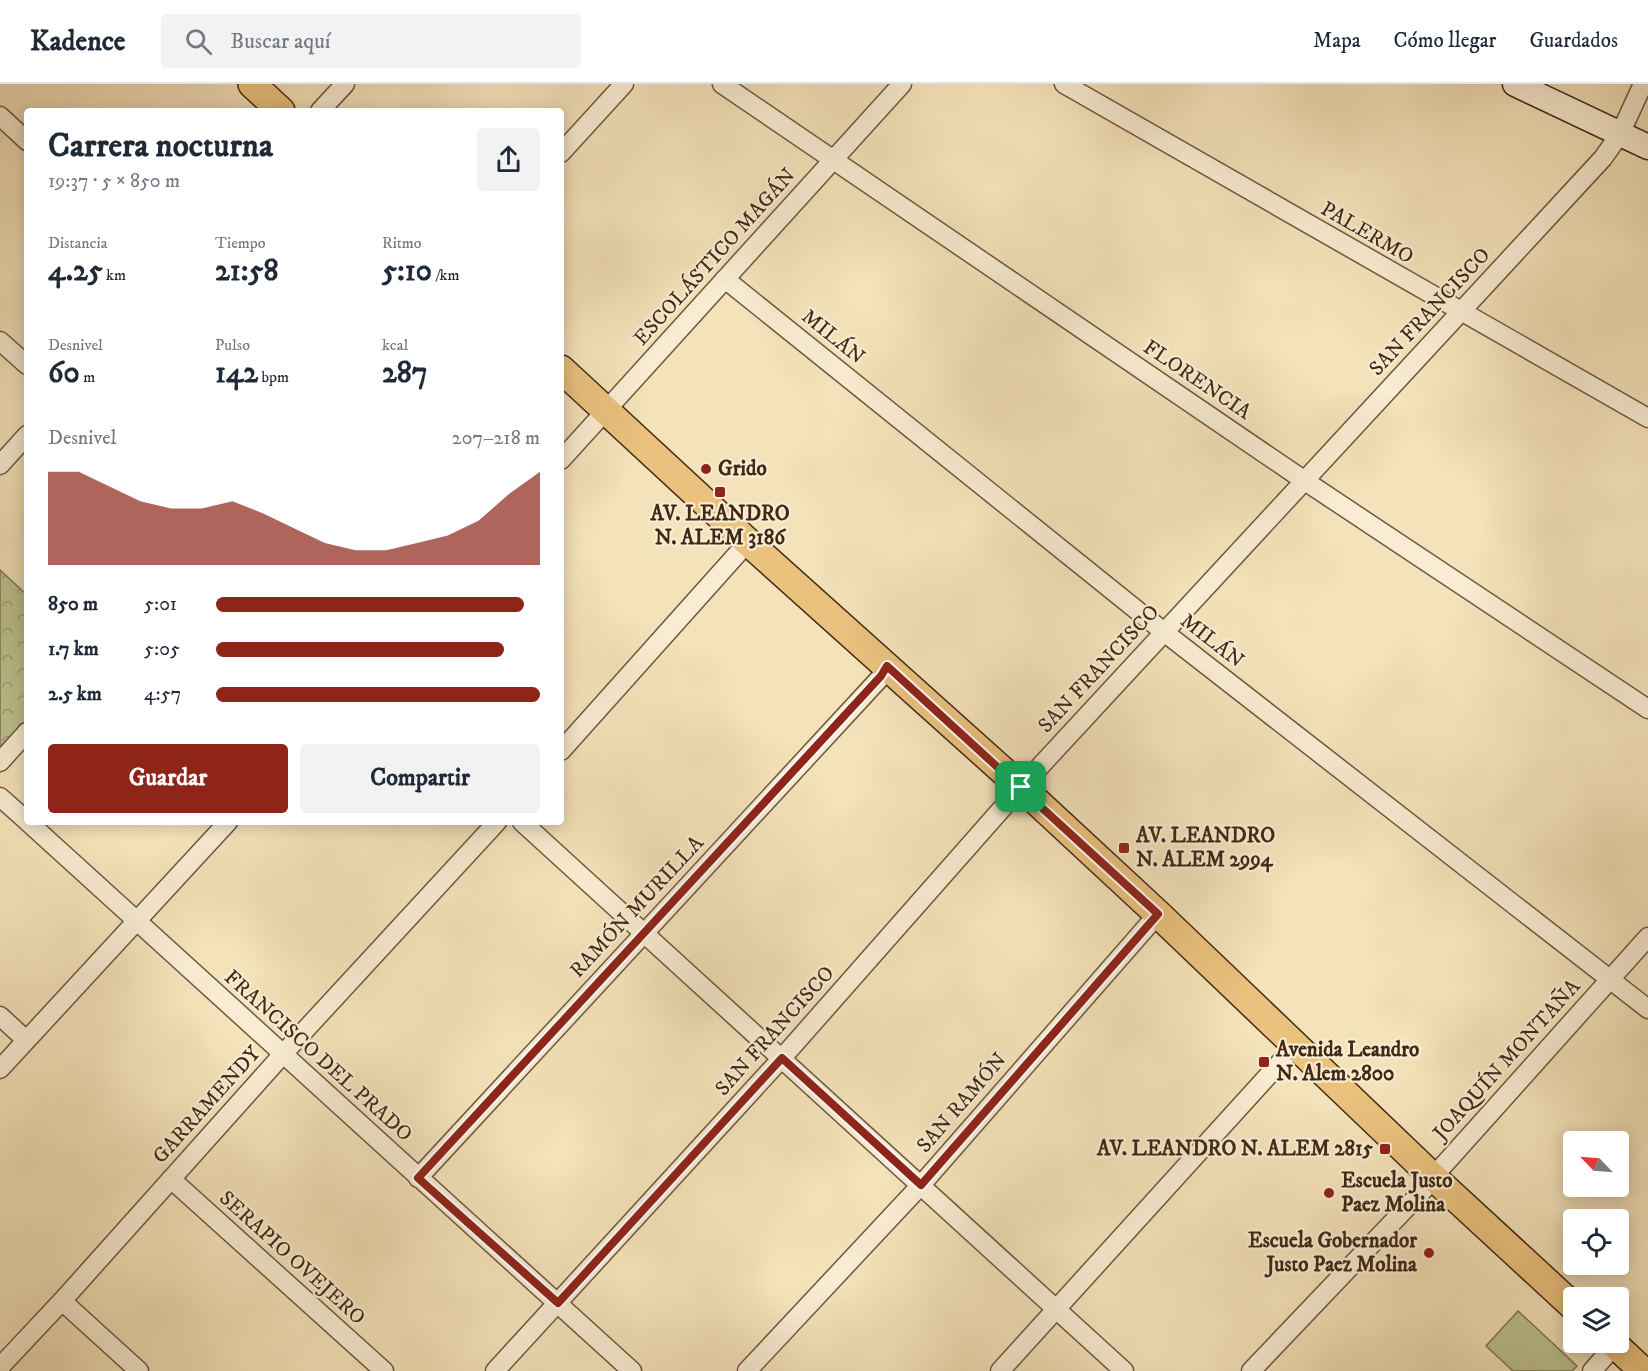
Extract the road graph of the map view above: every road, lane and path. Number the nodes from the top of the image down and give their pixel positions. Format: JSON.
{"nodes":[{"id":1,"x":252,"y":84,"type":"edge"},
{"id":2,"x":345,"y":84,"type":"edge"},
{"id":3,"x":624,"y":84,"type":"edge"},
{"id":4,"x":722,"y":84,"type":"edge"},
{"id":5,"x":902,"y":84,"type":"edge"},
{"id":6,"x":1064,"y":84,"type":"edge"},
{"id":7,"x":1515,"y":84,"type":"edge"},
{"id":8,"x":1643,"y":84,"type":"edge"},
{"id":9,"x":278,"y":108,"type":"edge"},
{"id":10,"x":323,"y":108,"type":"edge"},
{"id":11,"x":0,"y":116,"type":"edge"},
{"id":12,"x":1620,"y":134,"type":"junction"},
{"id":13,"x":24,"y":138,"type":"edge"},
{"id":14,"x":1648,"y":147,"type":"edge"},
{"id":15,"x":564,"y":150,"type":"edge"},
{"id":16,"x":833,"y":159,"type":"junction"},
{"id":17,"x":725,"y":279,"type":"junction"},
{"id":18,"x":1460,"y":312,"type":"junction"},
{"id":19,"x":0,"y":341,"type":"edge"},
{"id":20,"x":24,"y":362,"type":"edge"},
{"id":21,"x":564,"y":372,"type":"edge"},
{"id":22,"x":606,"y":410,"type":"junction"},
{"id":23,"x":1648,"y":418,"type":"edge"},
{"id":24,"x":24,"y":438,"type":"edge"},
{"id":25,"x":564,"y":457,"type":"edge"},
{"id":26,"x":0,"y":465,"type":"edge"},
{"id":27,"x":1305,"y":481,"type":"junction"},
{"id":28,"x":748,"y":542,"type":"junction"},
{"id":29,"x":1164,"y":632,"type":"junction"},
{"id":30,"x":887,"y":666,"type":"junction"},
{"id":31,"x":1648,"y":709,"type":"edge"},
{"id":32,"x":24,"y":735,"type":"edge"},
{"id":33,"x":564,"y":748,"type":"edge"},
{"id":34,"x":0,"y":762,"type":"edge"},
{"id":35,"x":1021,"y":787,"type":"junction"},
{"id":36,"x":0,"y":797,"type":"edge"},
{"id":37,"x":24,"y":819,"type":"edge"},
{"id":38,"x":30,"y":825,"type":"edge"},
{"id":39,"x":225,"y":825,"type":"edge"},
{"id":40,"x":494,"y":825,"type":"edge"},
{"id":41,"x":525,"y":825,"type":"edge"},
{"id":42,"x":1158,"y":914,"type":"junction"},
{"id":43,"x":137,"y":920,"type":"junction"},
{"id":44,"x":644,"y":932,"type":"junction"},
{"id":45,"x":1648,"y":937,"type":"edge"},
{"id":46,"x":1609,"y":979,"type":"junction"},
{"id":47,"x":1648,"y":1009,"type":"edge"},
{"id":48,"x":0,"y":1016,"type":"edge"},
{"id":49,"x":26,"y":1040,"type":"junction"},
{"id":50,"x":1296,"y":1045,"type":"junction"},
{"id":51,"x":283,"y":1054,"type":"junction"},
{"id":52,"x":782,"y":1058,"type":"junction"},
{"id":53,"x":0,"y":1069,"type":"edge"},
{"id":54,"x":1433,"y":1177,"type":"junction"},
{"id":55,"x":418,"y":1178,"type":"junction"},
{"id":56,"x":171,"y":1179,"type":"junction"},
{"id":57,"x":921,"y":1185,"type":"junction"},
{"id":58,"x":1563,"y":1297,"type":"edge"},
{"id":59,"x":62,"y":1301,"type":"junction"},
{"id":60,"x":558,"y":1303,"type":"junction"},
{"id":61,"x":1056,"y":1309,"type":"junction"},
{"id":62,"x":1606,"y":1353,"type":"edge"},
{"id":63,"x":1623,"y":1353,"type":"edge"},
{"id":64,"x":0,"y":1367,"type":"edge"},
{"id":65,"x":139,"y":1371,"type":"edge"},
{"id":66,"x":384,"y":1371,"type":"edge"},
{"id":67,"x":495,"y":1371,"type":"edge"},
{"id":68,"x":632,"y":1371,"type":"edge"},
{"id":69,"x":747,"y":1371,"type":"edge"},
{"id":70,"x":1000,"y":1371,"type":"edge"},
{"id":71,"x":1124,"y":1371,"type":"edge"},
{"id":72,"x":1251,"y":1371,"type":"edge"},
{"id":73,"x":1592,"y":1371,"type":"edge"},
{"id":74,"x":1643,"y":1371,"type":"edge"}],
"edges":[{"from":1,"to":9,"type":"main road"},
{"from":2,"to":10,"type":"street"},
{"from":3,"to":15,"type":"street"},
{"from":4,"to":16,"type":"street","name":"FLORENCIA"},
{"from":5,"to":16,"type":"street","name":"ESCOLÁSTICO MAGÁN"},
{"from":6,"to":18,"type":"street","name":"PALERMO"},
{"from":7,"to":12,"type":"main road"},
{"from":8,"to":12,"type":"street","name":"SAN FRANCISCO"},
{"from":11,"to":13,"type":"street"},
{"from":12,"to":14,"type":"main road"},
{"from":12,"to":18,"type":"street","name":"SAN FRANCISCO"},
{"from":16,"to":17,"type":"street","name":"ESCOLÁSTICO MAGÁN"},
{"from":16,"to":27,"type":"street","name":"FLORENCIA"},
{"from":17,"to":22,"type":"street","name":"ESCOLÁSTICO MAGÁN"},
{"from":17,"to":29,"type":"street","name":"MILÁN"},
{"from":18,"to":23,"type":"street","name":"PALERMO"},
{"from":18,"to":27,"type":"street","name":"SAN FRANCISCO"},
{"from":19,"to":20,"type":"street"},
{"from":21,"to":22,"type":"main road"},
{"from":22,"to":25,"type":"street","name":"ESCOLÁSTICO MAGÁN"},
{"from":22,"to":28,"type":"main road"},
{"from":24,"to":26,"type":"street"},
{"from":27,"to":29,"type":"street","name":"SAN FRANCISCO"},
{"from":27,"to":31,"type":"street","name":"FLORENCIA"},
{"from":28,"to":30,"type":"main road"},
{"from":28,"to":33,"type":"street"},
{"from":29,"to":35,"type":"street","name":"SAN FRANCISCO"},
{"from":29,"to":46,"type":"street","name":"MILÁN"},
{"from":30,"to":35,"type":"main road"},
{"from":30,"to":44,"type":"street","name":"RAMÓN MURILLA"},
{"from":32,"to":34,"type":"street"},
{"from":35,"to":42,"type":"main road"},
{"from":35,"to":52,"type":"street","name":"SAN FRANCISCO"},
{"from":36,"to":37,"type":"street","name":"FRANCISCO DEL PRADO"},
{"from":38,"to":43,"type":"street","name":"FRANCISCO DEL PRADO"},
{"from":39,"to":43,"type":"street"},
{"from":40,"to":51,"type":"street","name":"GARRAMENDY"},
{"from":41,"to":44,"type":"street"},
{"from":42,"to":50,"type":"main road"},
{"from":42,"to":57,"type":"street","name":"SAN RAMÓN"},
{"from":43,"to":49,"type":"street"},
{"from":43,"to":51,"type":"street","name":"FRANCISCO DEL PRADO"},
{"from":44,"to":52,"type":"street"},
{"from":44,"to":55,"type":"street","name":"RAMÓN MURILLA"},
{"from":45,"to":46,"type":"street","name":"JOAQUÍN MONTAÑA"},
{"from":46,"to":47,"type":"street","name":"MILÁN"},
{"from":46,"to":54,"type":"street","name":"JOAQUÍN MONTAÑA"},
{"from":48,"to":49,"type":"street"},
{"from":49,"to":53,"type":"street"},
{"from":50,"to":54,"type":"main road"},
{"from":50,"to":61,"type":"street"},
{"from":51,"to":55,"type":"street","name":"FRANCISCO DEL PRADO"},
{"from":51,"to":56,"type":"street","name":"GARRAMENDY"},
{"from":52,"to":57,"type":"street"},
{"from":52,"to":60,"type":"street","name":"SAN FRANCISCO"},
{"from":54,"to":58,"type":"main road"},
{"from":54,"to":72,"type":"street","name":"JOAQUÍN MONTAÑA"},
{"from":55,"to":60,"type":"street","name":"FRANCISCO DEL PRADO"},
{"from":56,"to":59,"type":"street","name":"GARRAMENDY"},
{"from":56,"to":66,"type":"street","name":"SERAPIO OVEJERO"},
{"from":57,"to":61,"type":"street"},
{"from":57,"to":69,"type":"street","name":"SAN RAMÓN"},
{"from":59,"to":64,"type":"street","name":"GARRAMENDY"},
{"from":59,"to":65,"type":"street"},
{"from":60,"to":67,"type":"street","name":"SAN FRANCISCO"},
{"from":60,"to":68,"type":"street","name":"FRANCISCO DEL PRADO"},
{"from":61,"to":70,"type":"street"},
{"from":61,"to":71,"type":"street"},
{"from":62,"to":73,"type":"street"},
{"from":63,"to":74,"type":"main road"}]}
